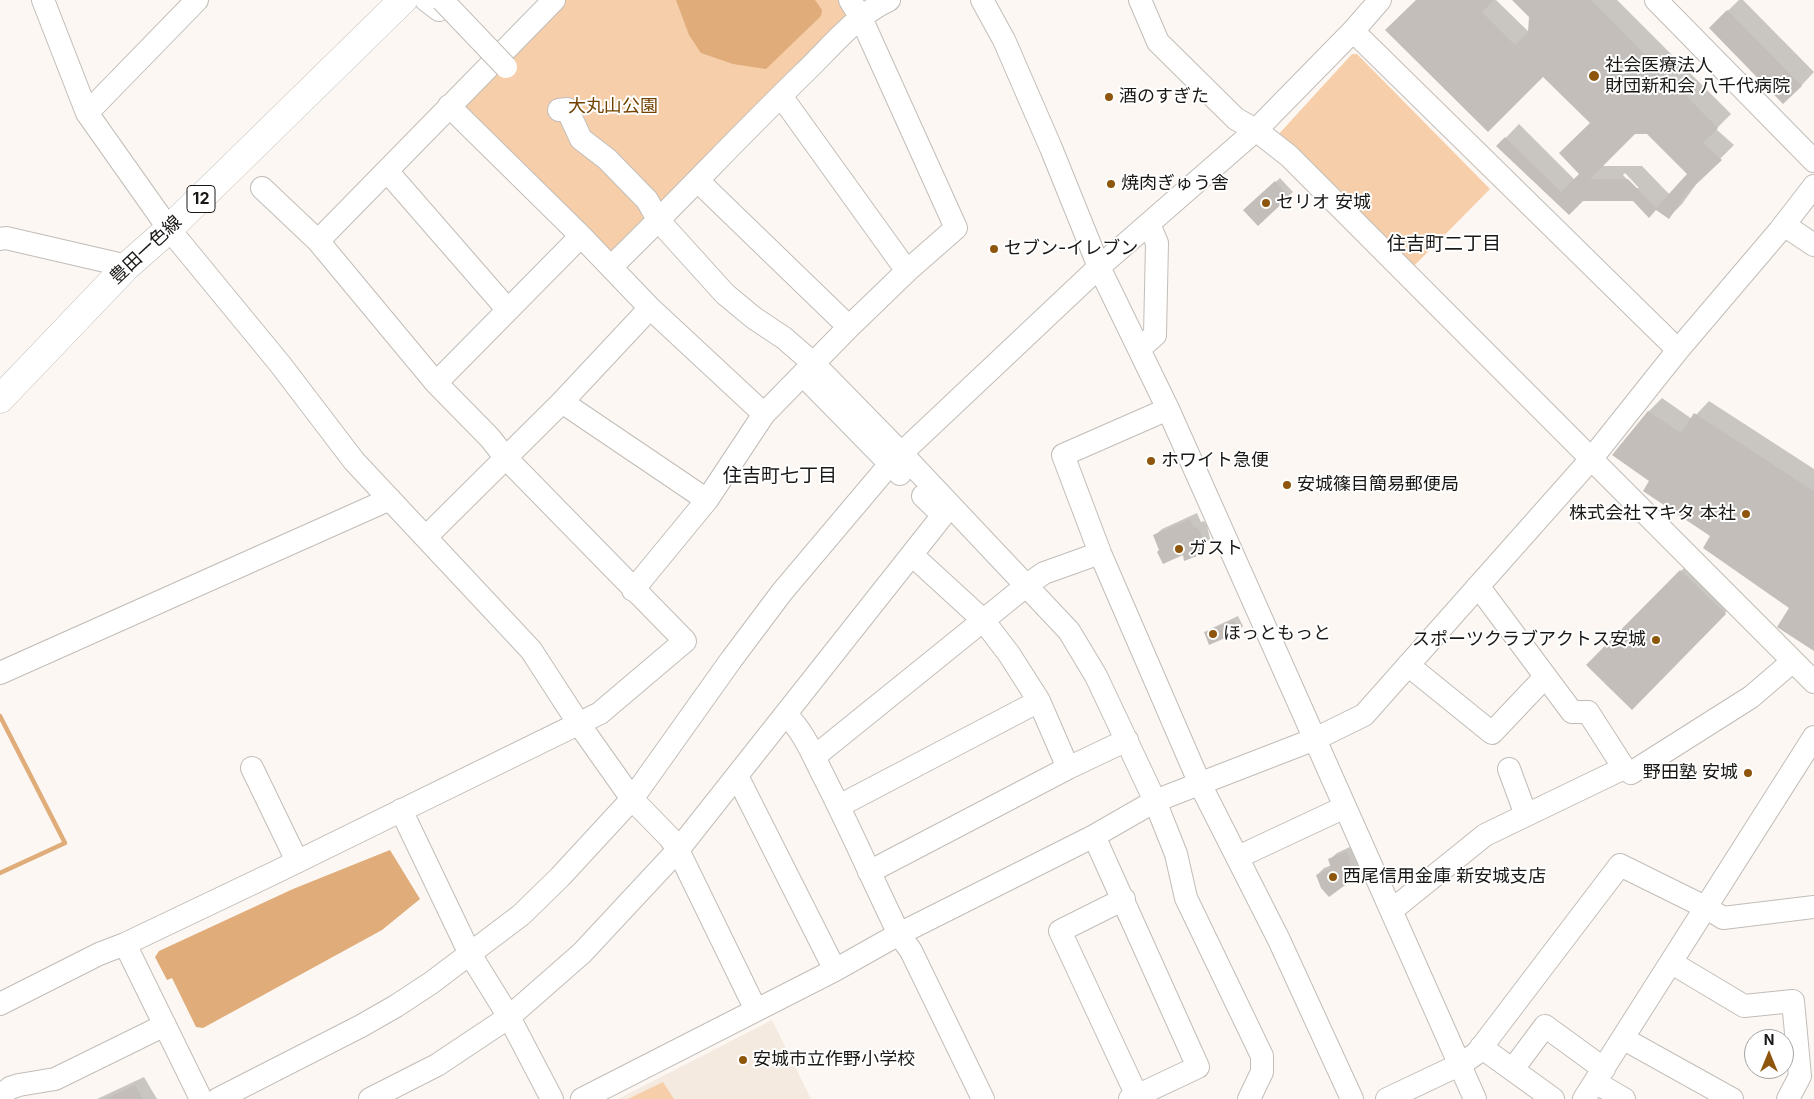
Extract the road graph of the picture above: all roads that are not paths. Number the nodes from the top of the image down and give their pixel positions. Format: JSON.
{"nodes":[{"id":1,"x":197,"y":0,"type":"edge"},
{"id":2,"x":403,"y":0,"type":"edge"},
{"id":3,"x":554,"y":0,"type":"edge"},
{"id":4,"x":889,"y":0,"type":"edge"},
{"id":5,"x":982,"y":0,"type":"edge"},
{"id":6,"x":1140,"y":0,"type":"edge"},
{"id":7,"x":1656,"y":0,"type":"edge"},
{"id":8,"x":1378,"y":1,"type":"edge"},
{"id":9,"x":48,"y":3,"type":"edge"},
{"id":10,"x":436,"y":3,"type":"edge"},
{"id":11,"x":855,"y":9,"type":"edge"},
{"id":12,"x":1353,"y":31,"type":"junction"},
{"id":13,"x":506,"y":67,"type":"dead end"},
{"id":14,"x":780,"y":96,"type":"junction"},
{"id":15,"x":449,"y":106,"type":"junction"},
{"id":16,"x":559,"y":110,"type":"dead end"},
{"id":17,"x":87,"y":113,"type":"junction"},
{"id":18,"x":1256,"y":130,"type":"junction"},
{"id":19,"x":1814,"y":161,"type":"edge"},
{"id":20,"x":387,"y":171,"type":"junction"},
{"id":21,"x":698,"y":181,"type":"junction"},
{"id":22,"x":1814,"y":186,"type":"edge"},
{"id":23,"x":262,"y":188,"type":"dead end"},
{"id":24,"x":659,"y":221,"type":"junction"},
{"id":25,"x":1149,"y":224,"type":"junction"},
{"id":26,"x":1784,"y":225,"type":"junction"},
{"id":27,"x":169,"y":229,"type":"junction"},
{"id":28,"x":582,"y":236,"type":"junction"},
{"id":29,"x":0,"y":239,"type":"edge"},
{"id":30,"x":318,"y":241,"type":"junction"},
{"id":31,"x":1814,"y":245,"type":"edge"},
{"id":32,"x":127,"y":266,"type":"junction"},
{"id":33,"x":611,"y":267,"type":"junction"},
{"id":34,"x":1100,"y":267,"type":"junction"},
{"id":35,"x":907,"y":272,"type":"junction"},
{"id":36,"x":650,"y":308,"type":"junction"},
{"id":37,"x":508,"y":310,"type":"junction"},
{"id":38,"x":849,"y":327,"type":"junction"},
{"id":39,"x":1139,"y":349,"type":"junction"},
{"id":40,"x":1678,"y":350,"type":"junction"},
{"id":41,"x":808,"y":369,"type":"junction"},
{"id":42,"x":436,"y":383,"type":"junction"},
{"id":43,"x":0,"y":399,"type":"edge"},
{"id":44,"x":562,"y":402,"type":"junction"},
{"id":45,"x":1168,"y":409,"type":"junction"},
{"id":46,"x":764,"y":414,"type":"junction"},
{"id":47,"x":506,"y":457,"type":"junction"},
{"id":48,"x":1592,"y":458,"type":"junction"},
{"id":49,"x":896,"y":459,"type":"junction"},
{"id":50,"x":390,"y":499,"type":"junction"},
{"id":51,"x":707,"y":500,"type":"junction"},
{"id":52,"x":426,"y":537,"type":"junction"},
{"id":53,"x":1100,"y":554,"type":"junction"},
{"id":54,"x":912,"y":555,"type":"junction"},
{"id":55,"x":1027,"y":585,"type":"junction"},
{"id":56,"x":1478,"y":586,"type":"junction"},
{"id":57,"x":634,"y":590,"type":"junction"},
{"id":58,"x":983,"y":620,"type":"junction"},
{"id":59,"x":1794,"y":662,"type":"junction"},
{"id":60,"x":1408,"y":665,"type":"junction"},
{"id":61,"x":0,"y":673,"type":"edge"},
{"id":62,"x":1545,"y":677,"type":"junction"},
{"id":63,"x":1814,"y":682,"type":"edge"},
{"id":64,"x":1039,"y":701,"type":"junction"},
{"id":65,"x":786,"y":715,"type":"junction"},
{"id":66,"x":579,"y":724,"type":"junction"},
{"id":67,"x":1814,"y":737,"type":"edge"},
{"id":68,"x":1127,"y":740,"type":"junction"},
{"id":69,"x":1315,"y":740,"type":"junction"},
{"id":70,"x":814,"y":757,"type":"junction"},
{"id":71,"x":252,"y":768,"type":"dead end"},
{"id":72,"x":1068,"y":768,"type":"junction"},
{"id":73,"x":1624,"y":768,"type":"junction"},
{"id":74,"x":1509,"y":769,"type":"dead end"},
{"id":75,"x":737,"y":776,"type":"junction"},
{"id":76,"x":1200,"y":784,"type":"junction"},
{"id":77,"x":632,"y":800,"type":"junction"},
{"id":78,"x":1156,"y":801,"type":"junction"},
{"id":79,"x":839,"y":806,"type":"junction"},
{"id":80,"x":1345,"y":807,"type":"junction"},
{"id":81,"x":401,"y":810,"type":"junction"},
{"id":82,"x":1526,"y":815,"type":"junction"},
{"id":83,"x":1094,"y":836,"type":"junction"},
{"id":84,"x":678,"y":850,"type":"junction"},
{"id":85,"x":1238,"y":857,"type":"junction"},
{"id":86,"x":297,"y":861,"type":"junction"},
{"id":87,"x":869,"y":872,"type":"junction"},
{"id":88,"x":1124,"y":899,"type":"junction"},
{"id":89,"x":1814,"y":907,"type":"edge"},
{"id":90,"x":1707,"y":908,"type":"junction"},
{"id":91,"x":1392,"y":910,"type":"junction"},
{"id":92,"x":899,"y":934,"type":"junction"},
{"id":93,"x":125,"y":944,"type":"junction"},
{"id":94,"x":470,"y":954,"type":"junction"},
{"id":95,"x":1672,"y":963,"type":"junction"},
{"id":96,"x":835,"y":970,"type":"junction"},
{"id":97,"x":0,"y":1004,"type":"edge"},
{"id":98,"x":756,"y":1010,"type":"junction"},
{"id":99,"x":510,"y":1017,"type":"junction"},
{"id":100,"x":165,"y":1025,"type":"junction"},
{"id":101,"x":1624,"y":1039,"type":"junction"},
{"id":102,"x":1481,"y":1047,"type":"junction"},
{"id":103,"x":1461,"y":1064,"type":"junction"},
{"id":104,"x":1513,"y":1069,"type":"junction"},
{"id":105,"x":1595,"y":1083,"type":"edge"},
{"id":106,"x":0,"y":1096,"type":"edge"},
{"id":107,"x":1133,"y":1097,"type":"edge"},
{"id":108,"x":201,"y":1099,"type":"edge"},
{"id":109,"x":218,"y":1099,"type":"edge"},
{"id":110,"x":370,"y":1099,"type":"edge"},
{"id":111,"x":552,"y":1099,"type":"edge"},
{"id":112,"x":582,"y":1099,"type":"edge"},
{"id":113,"x":983,"y":1099,"type":"edge"},
{"id":114,"x":1249,"y":1099,"type":"edge"},
{"id":115,"x":1352,"y":1099,"type":"edge"},
{"id":116,"x":1387,"y":1099,"type":"edge"},
{"id":117,"x":1475,"y":1099,"type":"edge"},
{"id":118,"x":1553,"y":1099,"type":"edge"},
{"id":119,"x":1624,"y":1099,"type":"edge"},
{"id":120,"x":1732,"y":1099,"type":"edge"},
{"id":121,"x":1788,"y":1099,"type":"edge"}],
"edges":[{"from":1,"to":17,"type":"street"},
{"from":2,"to":27,"type":"main road","name":"豊田一色線","number":"12"},
{"from":3,"to":15,"type":"street"},
{"from":4,"to":11,"type":"street"},
{"from":5,"to":34,"type":"street"},
{"from":6,"to":18,"type":"street"},
{"from":7,"to":19,"type":"street"},
{"from":8,"to":12,"type":"street"},
{"from":9,"to":17,"type":"street"},
{"from":10,"to":13,"type":"street","bridge":true},
{"from":11,"to":14,"type":"street"},
{"from":11,"to":35,"type":"street"},
{"from":12,"to":18,"type":"street"},
{"from":12,"to":40,"type":"street"},
{"from":14,"to":21,"type":"street"},
{"from":14,"to":35,"type":"street"},
{"from":15,"to":20,"type":"street"},
{"from":15,"to":28,"type":"street"},
{"from":16,"to":24,"type":"street"},
{"from":17,"to":27,"type":"street"},
{"from":18,"to":25,"type":"street"},
{"from":18,"to":48,"type":"street"},
{"from":20,"to":30,"type":"street"},
{"from":20,"to":37,"type":"street"},
{"from":21,"to":24,"type":"street"},
{"from":21,"to":38,"type":"street"},
{"from":22,"to":26,"type":"street"},
{"from":23,"to":30,"type":"street"},
{"from":24,"to":33,"type":"street"},
{"from":24,"to":41,"type":"street"},
{"from":25,"to":34,"type":"street"},
{"from":25,"to":39,"type":"street"},
{"from":26,"to":31,"type":"street"},
{"from":26,"to":40,"type":"street"},
{"from":27,"to":32,"type":"main road","name":"豊田一色線","number":"12"},
{"from":27,"to":50,"type":"street"},
{"from":28,"to":33,"type":"street"},
{"from":28,"to":37,"type":"street"},
{"from":29,"to":32,"type":"street"},
{"from":30,"to":42,"type":"street"},
{"from":32,"to":43,"type":"main road","name":"豊田一色線","number":"12"},
{"from":33,"to":36,"type":"street"},
{"from":34,"to":39,"type":"street"},
{"from":34,"to":49,"type":"street"},
{"from":35,"to":38,"type":"street"},
{"from":36,"to":44,"type":"street"},
{"from":36,"to":46,"type":"street"},
{"from":37,"to":42,"type":"street"},
{"from":38,"to":41,"type":"street"},
{"from":39,"to":45,"type":"street"},
{"from":40,"to":48,"type":"street"},
{"from":41,"to":46,"type":"street"},
{"from":41,"to":49,"type":"street"},
{"from":42,"to":47,"type":"street"},
{"from":44,"to":47,"type":"street"},
{"from":44,"to":51,"type":"street"},
{"from":45,"to":53,"type":"street"},
{"from":45,"to":69,"type":"street"},
{"from":46,"to":51,"type":"street"},
{"from":47,"to":52,"type":"street"},
{"from":47,"to":57,"type":"street"},
{"from":48,"to":56,"type":"street"},
{"from":48,"to":59,"type":"street"},
{"from":49,"to":54,"type":"street"},
{"from":49,"to":55,"type":"street"},
{"from":49,"to":77,"type":"street"},
{"from":50,"to":52,"type":"street"},
{"from":50,"to":61,"type":"street"},
{"from":51,"to":57,"type":"street"},
{"from":52,"to":66,"type":"street"},
{"from":53,"to":55,"type":"street"},
{"from":53,"to":76,"type":"street"},
{"from":54,"to":58,"type":"street"},
{"from":54,"to":65,"type":"street"},
{"from":55,"to":58,"type":"street"},
{"from":55,"to":68,"type":"street"},
{"from":56,"to":60,"type":"street"},
{"from":56,"to":62,"type":"street"},
{"from":57,"to":66,"type":"street"},
{"from":58,"to":64,"type":"street"},
{"from":58,"to":70,"type":"street"},
{"from":59,"to":63,"type":"street"},
{"from":59,"to":73,"type":"street"},
{"from":60,"to":62,"type":"street"},
{"from":60,"to":69,"type":"street"},
{"from":62,"to":73,"type":"street"},
{"from":64,"to":72,"type":"street"},
{"from":64,"to":79,"type":"street"},
{"from":65,"to":70,"type":"street"},
{"from":65,"to":75,"type":"street"},
{"from":66,"to":77,"type":"street"},
{"from":66,"to":81,"type":"street"},
{"from":67,"to":90,"type":"street"},
{"from":68,"to":72,"type":"street"},
{"from":68,"to":78,"type":"street"},
{"from":69,"to":76,"type":"street"},
{"from":69,"to":80,"type":"street"},
{"from":70,"to":79,"type":"street"},
{"from":71,"to":86,"type":"street"},
{"from":72,"to":87,"type":"street"},
{"from":73,"to":82,"type":"street"},
{"from":74,"to":82,"type":"street"},
{"from":75,"to":84,"type":"street"},
{"from":75,"to":96,"type":"street"},
{"from":76,"to":78,"type":"street"},
{"from":76,"to":85,"type":"street"},
{"from":77,"to":84,"type":"street"},
{"from":77,"to":94,"type":"street"},
{"from":78,"to":83,"type":"street"},
{"from":78,"to":114,"type":"street"},
{"from":79,"to":87,"type":"street"},
{"from":80,"to":85,"type":"street"},
{"from":80,"to":91,"type":"street"},
{"from":81,"to":86,"type":"street"},
{"from":81,"to":94,"type":"street"},
{"from":82,"to":91,"type":"street"},
{"from":83,"to":88,"type":"street"},
{"from":83,"to":92,"type":"street"},
{"from":84,"to":98,"type":"street"},
{"from":84,"to":99,"type":"street"},
{"from":85,"to":115,"type":"street"},
{"from":86,"to":93,"type":"street"},
{"from":87,"to":92,"type":"street"},
{"from":88,"to":107,"type":"street"},
{"from":88,"to":107,"type":"street"},
{"from":89,"to":90,"type":"street"},
{"from":90,"to":95,"type":"street"},
{"from":90,"to":102,"type":"street"},
{"from":91,"to":103,"type":"street"},
{"from":92,"to":96,"type":"street"},
{"from":92,"to":113,"type":"street"},
{"from":93,"to":97,"type":"street"},
{"from":93,"to":100,"type":"street"},
{"from":94,"to":99,"type":"street"},
{"from":94,"to":109,"type":"street"},
{"from":95,"to":101,"type":"street"},
{"from":95,"to":121,"type":"street"},
{"from":96,"to":98,"type":"street"},
{"from":98,"to":112,"type":"street"},
{"from":99,"to":110,"type":"street"},
{"from":99,"to":111,"type":"street"},
{"from":100,"to":106,"type":"street"},
{"from":100,"to":108,"type":"street"},
{"from":101,"to":105,"type":"street"},
{"from":101,"to":120,"type":"street"},
{"from":102,"to":103,"type":"street"},
{"from":102,"to":104,"type":"street"},
{"from":103,"to":116,"type":"street"},
{"from":103,"to":117,"type":"street"},
{"from":104,"to":105,"type":"street"},
{"from":104,"to":118,"type":"street"},
{"from":105,"to":119,"type":"street"}]}
